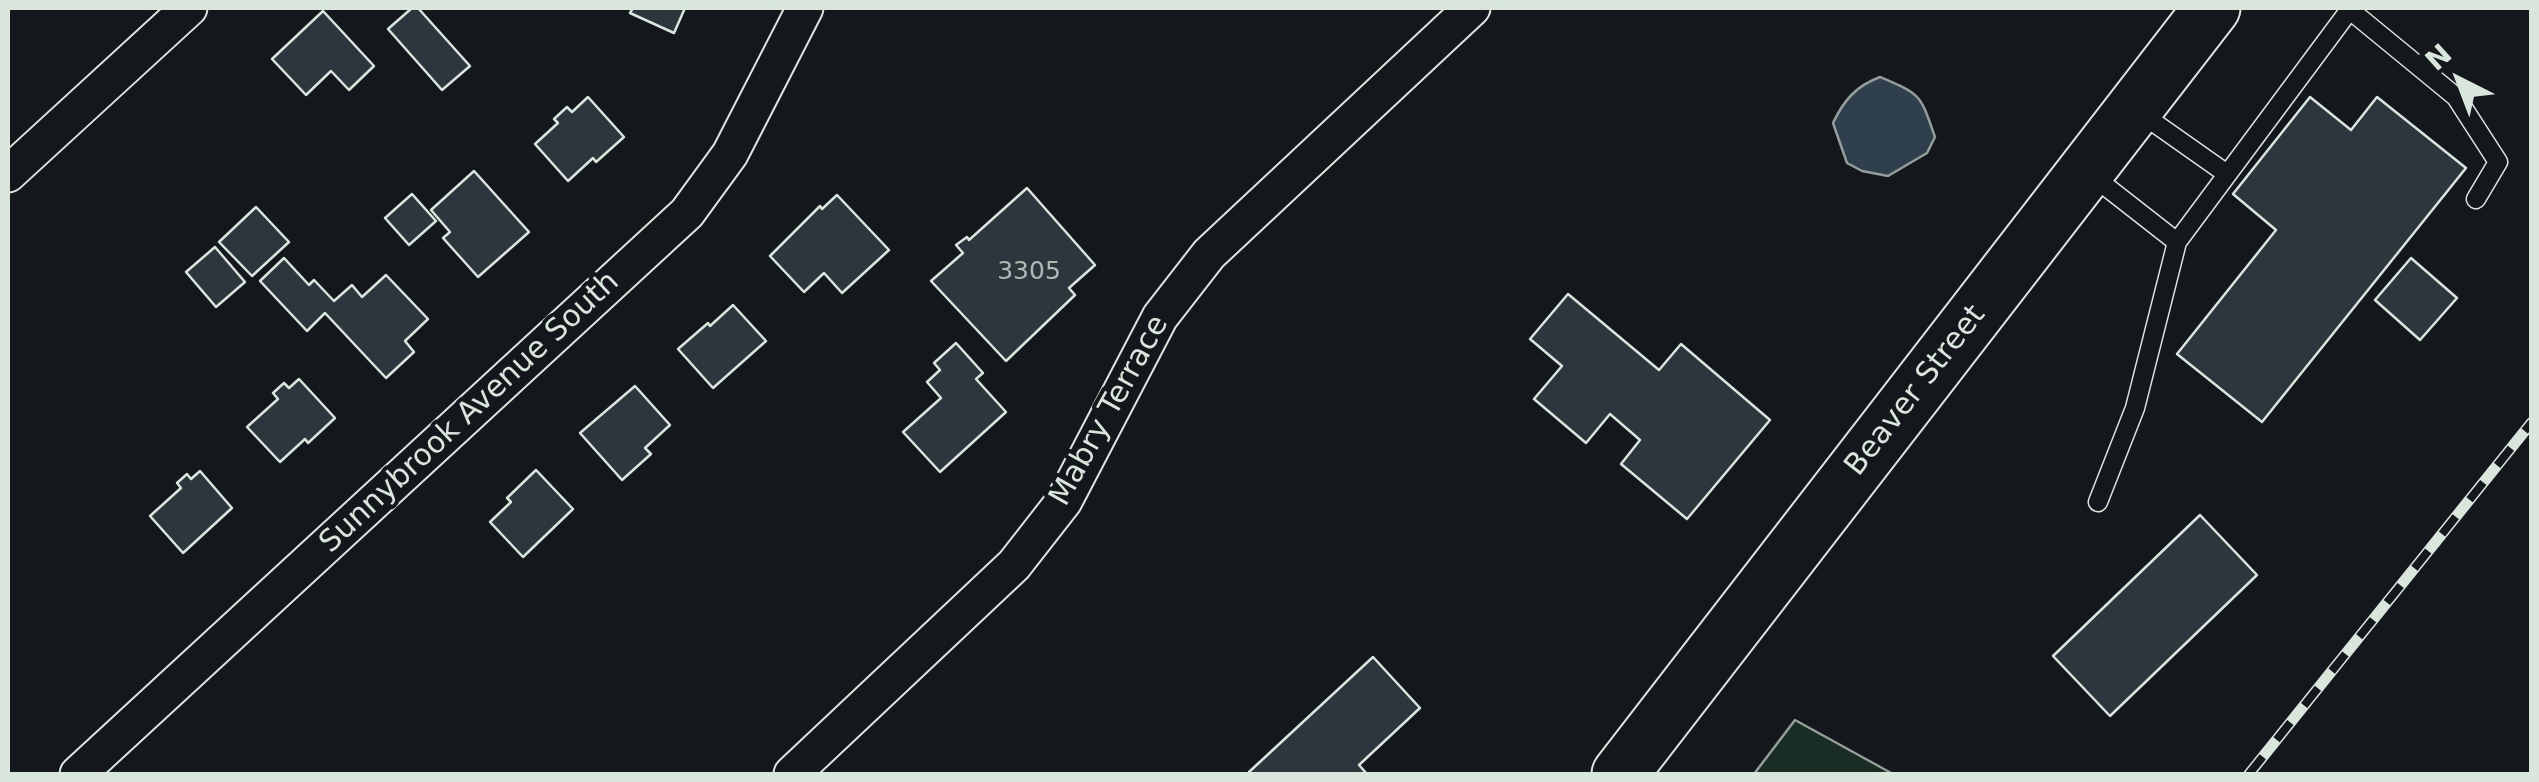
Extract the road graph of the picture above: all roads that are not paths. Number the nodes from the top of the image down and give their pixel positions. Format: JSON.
{"nodes":[{"id":1,"x":190,"y":8,"type":"edge"},
{"id":2,"x":805,"y":8,"type":"edge"},
{"id":3,"x":1472,"y":8,"type":"edge"},
{"id":4,"x":2212,"y":8,"type":"edge"},
{"id":5,"x":2350,"y":8,"type":"edge"},
{"id":6,"x":2134,"y":108,"type":"junction"},
{"id":7,"x":2086,"y":170,"type":"junction"},
{"id":8,"x":8,"y":174,"type":"edge"},
{"id":9,"x":2228,"y":174,"type":"junction"},
{"id":10,"x":2476,"y":199,"type":"dead end"},
{"id":11,"x":2177,"y":242,"type":"junction"},
{"id":12,"x":2098,"y":502,"type":"dead end"},
{"id":13,"x":78,"y":774,"type":"edge"},
{"id":14,"x":792,"y":774,"type":"edge"},
{"id":15,"x":1620,"y":774,"type":"edge"}],
"edges":[{"from":1,"to":8,"type":"street"},
{"from":2,"to":13,"type":"street","name":"Sunnybrook Avenue South"},
{"from":3,"to":14,"type":"street","name":"Mabry Terrace"},
{"from":4,"to":6,"type":"main road","name":"Beaver Street"},
{"from":5,"to":9,"type":"lane"},
{"from":5,"to":10,"type":"lane"},
{"from":6,"to":7,"type":"main road","name":"Beaver Street"},
{"from":6,"to":9,"type":"lane"},
{"from":7,"to":11,"type":"lane"},
{"from":7,"to":15,"type":"main road","name":"Beaver Street"},
{"from":9,"to":11,"type":"lane"},
{"from":11,"to":12,"type":"lane"}]}
